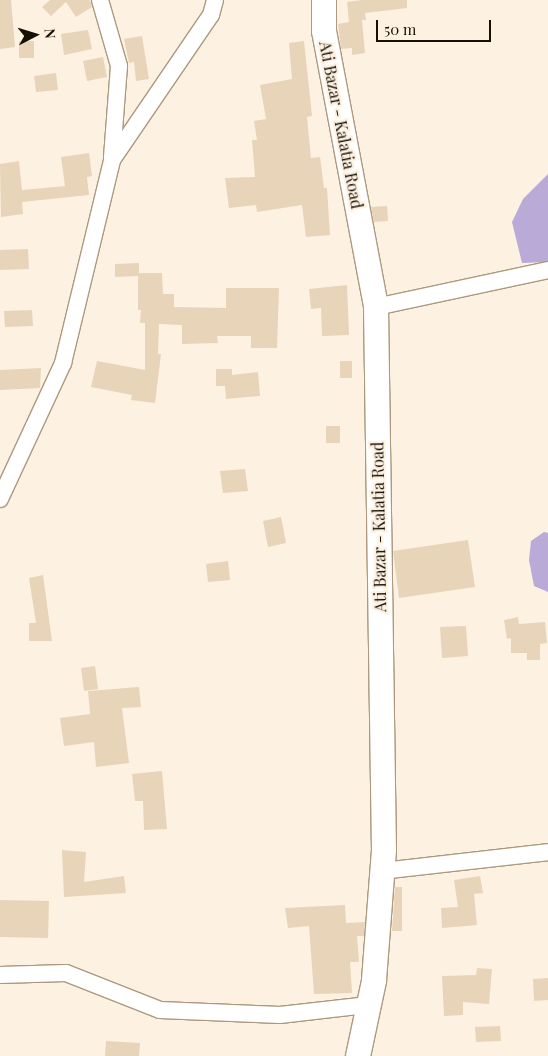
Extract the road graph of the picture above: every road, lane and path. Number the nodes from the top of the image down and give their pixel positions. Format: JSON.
{"nodes":[{"id":1,"x":100,"y":0,"type":"edge"},
{"id":2,"x":215,"y":0,"type":"edge"},
{"id":3,"x":324,"y":0,"type":"edge"},
{"id":4,"x":112,"y":160,"type":"junction"},
{"id":5,"x":548,"y":270,"type":"edge"},
{"id":6,"x":376,"y":307,"type":"junction"},
{"id":7,"x":0,"y":499,"type":"edge"},
{"id":8,"x":548,"y":852,"type":"edge"},
{"id":9,"x":382,"y":871,"type":"junction"},
{"id":10,"x":0,"y":975,"type":"edge"},
{"id":11,"x":368,"y":1005,"type":"junction"},
{"id":12,"x":358,"y":1056,"type":"edge"}],
"edges":[{"from":1,"to":4,"type":"street"},
{"from":2,"to":4,"type":"street"},
{"from":3,"to":6,"type":"main road","name":"Ati Bazar - Kalatia Road"},
{"from":4,"to":7,"type":"street"},
{"from":5,"to":6,"type":"street"},
{"from":6,"to":9,"type":"main road","name":"Ati Bazar - Kalatia Road"},
{"from":8,"to":9,"type":"street"},
{"from":9,"to":11,"type":"main road","name":"Ati Bazar - Kalatia Road"},
{"from":10,"to":11,"type":"street"},
{"from":11,"to":12,"type":"main road","name":"Ati Bazar - Kalatia Road"}]}
